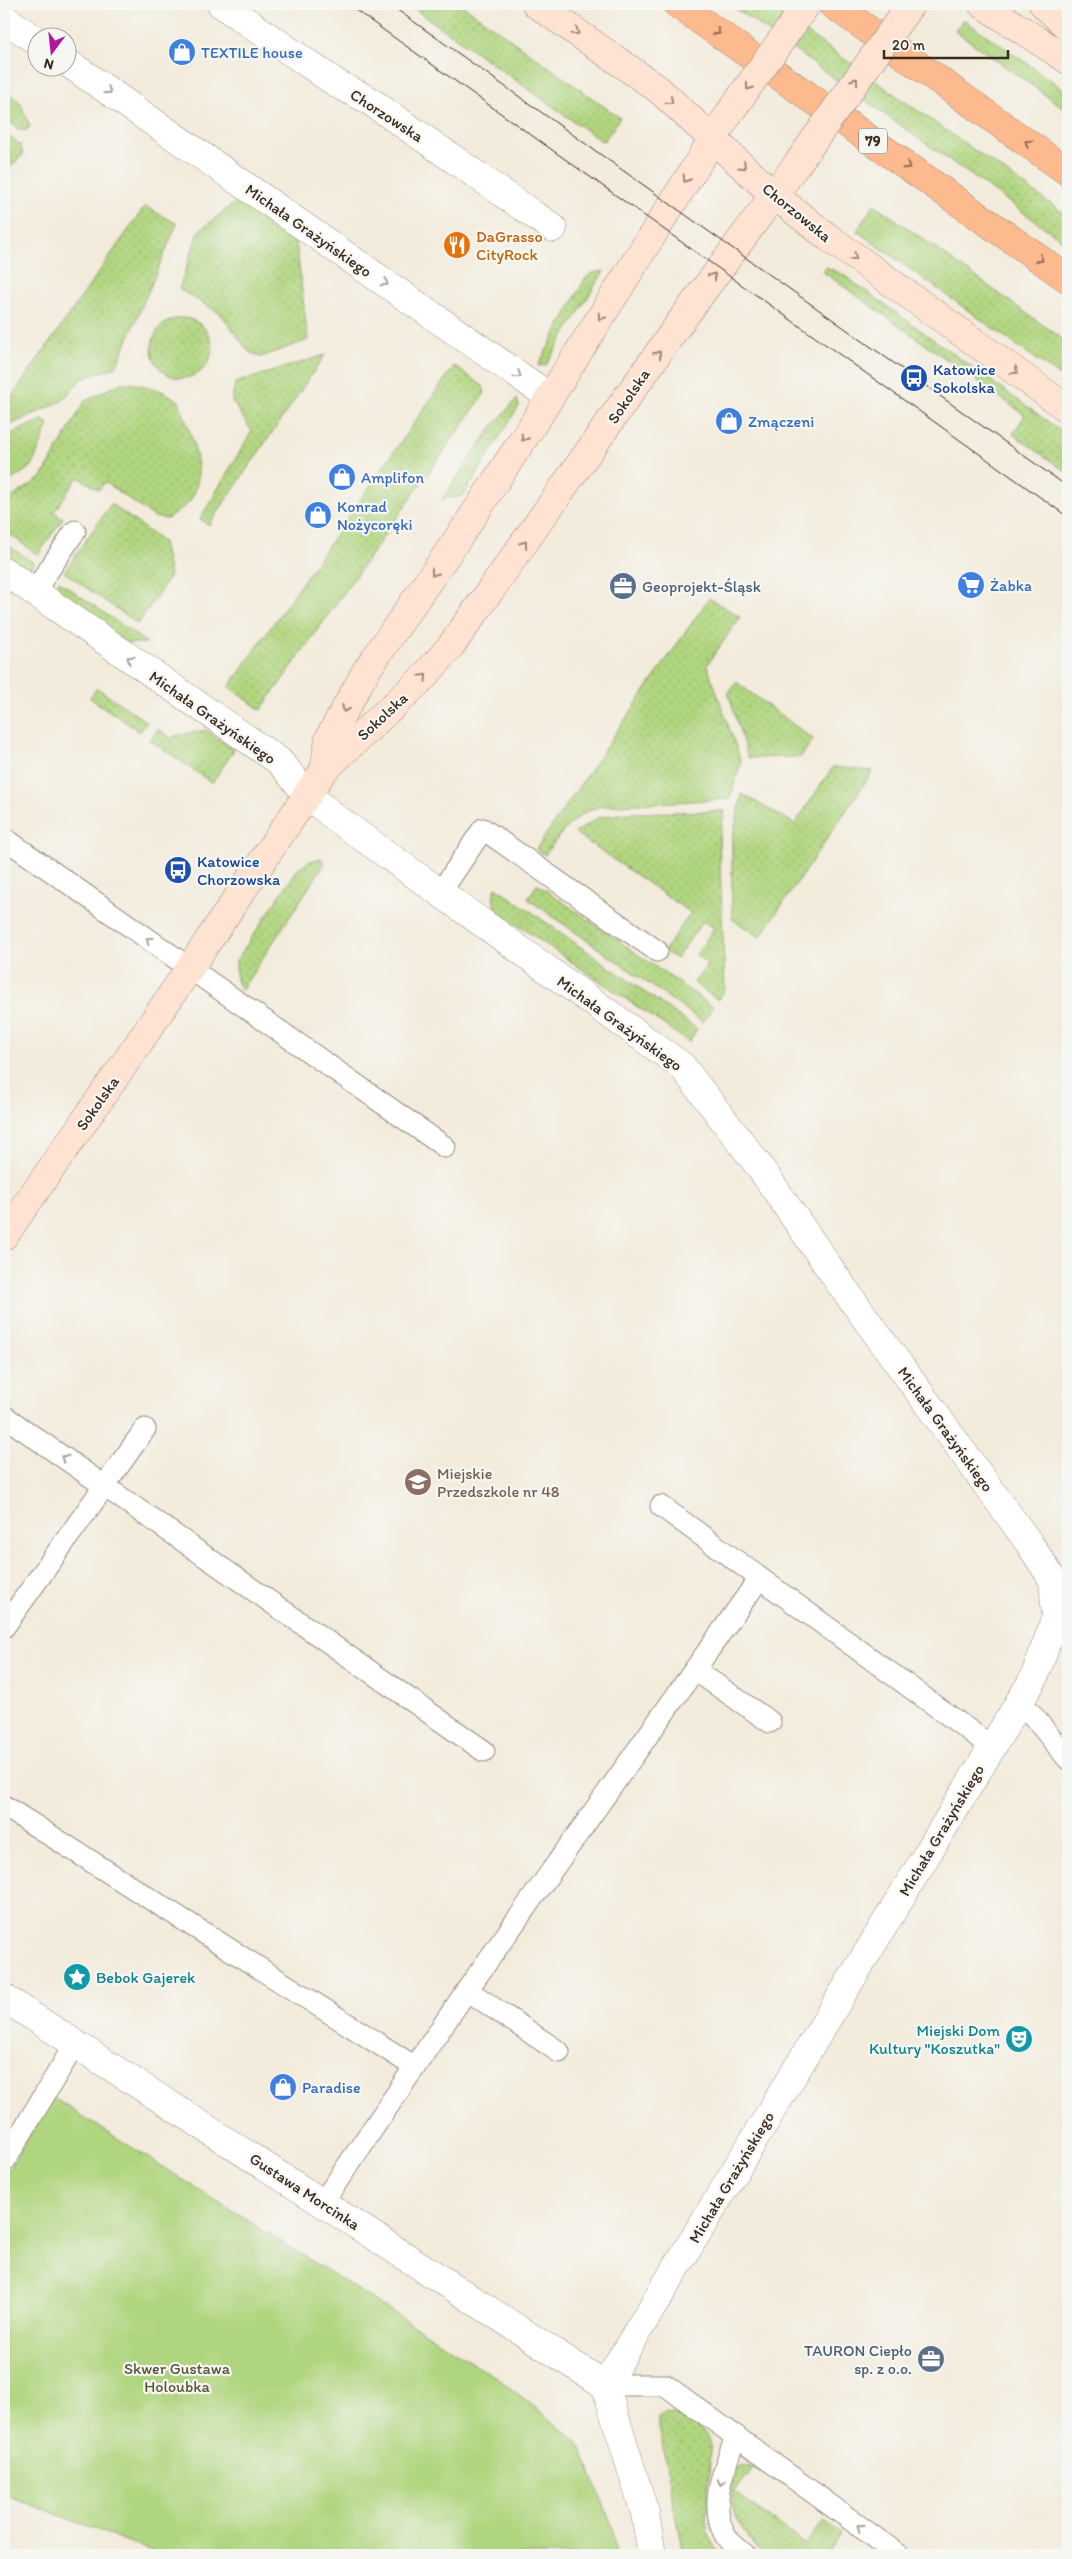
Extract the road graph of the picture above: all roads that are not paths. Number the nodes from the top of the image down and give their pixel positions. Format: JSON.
{"nodes":[{"id":1,"x":221,"y":4,"type":"edge"},
{"id":2,"x":536,"y":4,"type":"edge"},
{"id":3,"x":677,"y":4,"type":"edge"},
{"id":4,"x":807,"y":4,"type":"edge"},
{"id":5,"x":832,"y":4,"type":"edge"},
{"id":6,"x":910,"y":4,"type":"edge"},
{"id":7,"x":982,"y":4,"type":"edge"},
{"id":8,"x":1044,"y":4,"type":"edge"},
{"id":9,"x":4,"y":18,"type":"edge"},
{"id":10,"x":1068,"y":27,"type":"edge"},
{"id":11,"x":28,"y":35,"type":"edge"},
{"id":12,"x":1068,"y":60,"type":"edge"},
{"id":13,"x":78,"y":70,"type":"edge"},
{"id":14,"x":712,"y":138,"type":"junction"},
{"id":15,"x":1068,"y":172,"type":"edge"},
{"id":16,"x":774,"y":195,"type":"junction"},
{"id":17,"x":553,"y":228,"type":"dead end"},
{"id":18,"x":1068,"y":279,"type":"edge"},
{"id":19,"x":550,"y":397,"type":"junction"},
{"id":20,"x":1068,"y":409,"type":"edge"},
{"id":21,"x":75,"y":531,"type":"dead end"},
{"id":22,"x":4,"y":571,"type":"edge"},
{"id":23,"x":34,"y":592,"type":"junction"},
{"id":24,"x":324,"y":770,"type":"junction"},
{"id":25,"x":307,"y":794,"type":"junction"},
{"id":26,"x":5,"y":843,"type":"edge"},
{"id":27,"x":440,"y":893,"type":"junction"},
{"id":28,"x":657,"y":951,"type":"dead end"},
{"id":29,"x":189,"y":969,"type":"junction"},
{"id":30,"x":445,"y":1147,"type":"dead end"},
{"id":31,"x":4,"y":1236,"type":"edge"},
{"id":32,"x":4,"y":1416,"type":"edge"},
{"id":33,"x":145,"y":1429,"type":"dead end"},
{"id":34,"x":104,"y":1486,"type":"junction"},
{"id":35,"x":661,"y":1506,"type":"dead end"},
{"id":36,"x":759,"y":1579,"type":"junction"},
{"id":37,"x":1062,"y":1620,"type":"edge"},
{"id":38,"x":4,"y":1627,"type":"edge"},
{"id":39,"x":696,"y":1670,"type":"junction"},
{"id":40,"x":1020,"y":1700,"type":"junction"},
{"id":41,"x":770,"y":1722,"type":"dead end"},
{"id":42,"x":992,"y":1747,"type":"junction"},
{"id":43,"x":484,"y":1751,"type":"dead end"},
{"id":44,"x":1068,"y":1759,"type":"edge"},
{"id":45,"x":4,"y":1806,"type":"edge"},
{"id":46,"x":467,"y":1990,"type":"junction"},
{"id":47,"x":4,"y":1998,"type":"edge"},
{"id":48,"x":75,"y":2044,"type":"junction"},
{"id":49,"x":559,"y":2052,"type":"dead end"},
{"id":50,"x":415,"y":2067,"type":"junction"},
{"id":51,"x":4,"y":2162,"type":"edge"},
{"id":52,"x":323,"y":2202,"type":"junction"},
{"id":53,"x":605,"y":2385,"type":"junction"},
{"id":54,"x":736,"y":2436,"type":"junction"},
{"id":55,"x":652,"y":2555,"type":"edge"},
{"id":56,"x":744,"y":2555,"type":"edge"},
{"id":57,"x":899,"y":2555,"type":"edge"}],
"edges":[{"from":1,"to":17,"type":"street","name":"Chorzowska"},
{"from":2,"to":14,"type":"street","name":"Chorzowska","one_way":true},
{"from":3,"to":18,"type":"main road","number":"79","one_way":true},
{"from":4,"to":14,"type":"street","name":"Sokolska","one_way":true,"bridge":true},
{"from":15,"to":5,"type":"main road","one_way":true},
{"from":16,"to":6,"type":"street","name":"Sokolska","one_way":true,"bridge":true},
{"from":7,"to":12,"type":"street"},
{"from":8,"to":10,"type":"street"},
{"from":9,"to":11,"type":"street"},
{"from":13,"to":19,"type":"street","name":"Michała Grażyńskiego","one_way":true},
{"from":14,"to":16,"type":"street","name":"Chorzowska","one_way":true},
{"from":14,"to":19,"type":"street","name":"Sokolska","one_way":true},
{"from":16,"to":20,"type":"street","name":"Chorzowska","one_way":true},
{"from":24,"to":16,"type":"street","name":"Sokolska","one_way":true},
{"from":19,"to":24,"type":"street","name":"Sokolska","one_way":true},
{"from":21,"to":23,"type":"lane"},
{"from":22,"to":23,"type":"street","name":"Michała Grażyńskiego"},
{"from":25,"to":23,"type":"street","name":"Michała Grażyńskiego","one_way":true},
{"from":24,"to":25,"type":"street","name":"Sokolska"},
{"from":25,"to":27,"type":"street","name":"Michała Grażyńskiego"},
{"from":25,"to":29,"type":"street","name":"Sokolska"},
{"from":29,"to":26,"type":"lane","one_way":true},
{"from":27,"to":28,"type":"lane"},
{"from":27,"to":37,"type":"street","name":"Michała Grażyńskiego"},
{"from":29,"to":30,"type":"lane"},
{"from":29,"to":31,"type":"street","name":"Sokolska"},
{"from":34,"to":32,"type":"lane","one_way":true},
{"from":33,"to":34,"type":"lane"},
{"from":34,"to":38,"type":"lane"},
{"from":34,"to":43,"type":"lane"},
{"from":35,"to":36,"type":"lane"},
{"from":36,"to":39,"type":"lane"},
{"from":36,"to":42,"type":"lane"},
{"from":37,"to":40,"type":"street","name":"Michała Grażyńskiego"},
{"from":39,"to":41,"type":"lane"},
{"from":39,"to":46,"type":"lane"},
{"from":40,"to":42,"type":"street","name":"Michała Grażyńskiego"},
{"from":40,"to":44,"type":"lane"},
{"from":42,"to":53,"type":"street","name":"Michała Grażyńskiego"},
{"from":45,"to":50,"type":"lane"},
{"from":46,"to":49,"type":"lane"},
{"from":46,"to":50,"type":"lane"},
{"from":47,"to":48,"type":"street","name":"Gustawa Morcinka"},
{"from":48,"to":51,"type":"lane"},
{"from":48,"to":52,"type":"street","name":"Gustawa Morcinka"},
{"from":50,"to":52,"type":"lane"},
{"from":52,"to":53,"type":"street","name":"Gustawa Morcinka"},
{"from":53,"to":54,"type":"lane"},
{"from":53,"to":55,"type":"street"},
{"from":54,"to":56,"type":"lane","one_way":true},
{"from":57,"to":54,"type":"lane","one_way":true}]}
